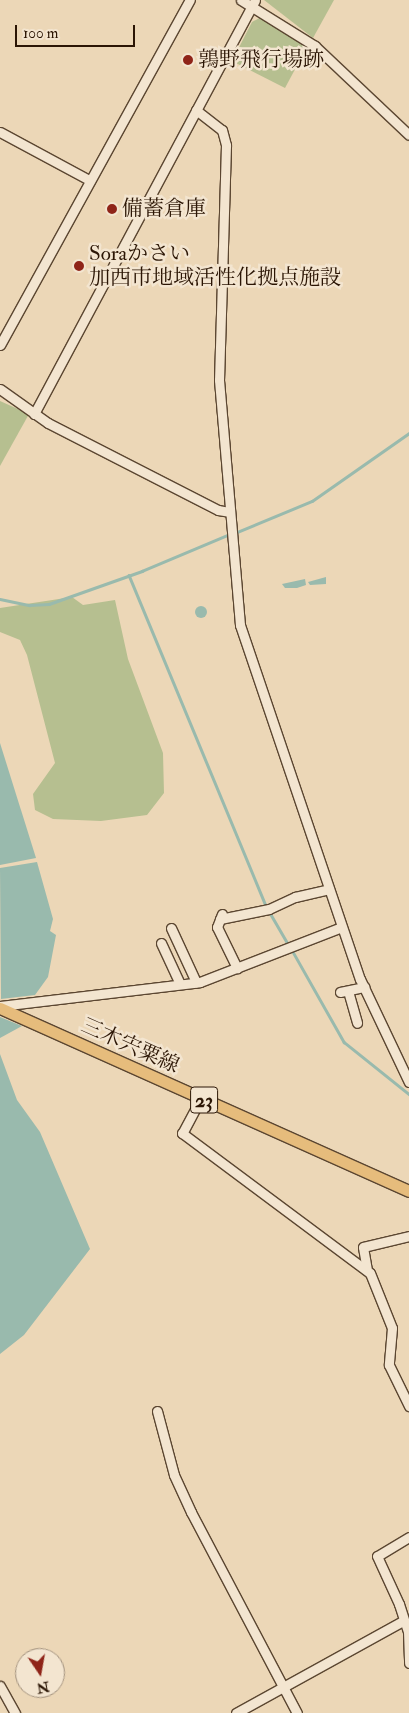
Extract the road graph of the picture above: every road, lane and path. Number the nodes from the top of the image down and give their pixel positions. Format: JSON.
{"nodes":[{"id":1,"x":190,"y":0,"type":"edge"},
{"id":2,"x":241,"y":0,"type":"edge"},
{"id":3,"x":253,"y":3,"type":"edge"},
{"id":4,"x":196,"y":110,"type":"junction"},
{"id":5,"x":0,"y":132,"type":"edge"},
{"id":6,"x":409,"y":135,"type":"edge"},
{"id":7,"x":90,"y":180,"type":"junction"},
{"id":8,"x":0,"y":345,"type":"edge"},
{"id":9,"x":0,"y":389,"type":"edge"},
{"id":10,"x":34,"y":414,"type":"junction"},
{"id":11,"x":229,"y":512,"type":"junction"},
{"id":12,"x":330,"y":888,"type":"junction"},
{"id":13,"x":342,"y":927,"type":"junction"},
{"id":14,"x":171,"y":928,"type":"dead end"},
{"id":15,"x":161,"y":943,"type":"dead end"},
{"id":16,"x":237,"y":968,"type":"junction"},
{"id":17,"x":196,"y":982,"type":"junction"},
{"id":18,"x":180,"y":984,"type":"junction"},
{"id":19,"x":364,"y":987,"type":"junction"},
{"id":20,"x":0,"y":1007,"type":"edge"},
{"id":21,"x":375,"y":1011,"type":"junction"},
{"id":22,"x":409,"y":1082,"type":"edge"},
{"id":23,"x":201,"y":1098,"type":"junction"},
{"id":24,"x":409,"y":1191,"type":"edge"},
{"id":25,"x":409,"y":1236,"type":"edge"},
{"id":26,"x":367,"y":1270,"type":"junction"},
{"id":27,"x":409,"y":1406,"type":"edge"},
{"id":28,"x":157,"y":1411,"type":"dead end"},
{"id":29,"x":409,"y":1537,"type":"edge"},
{"id":30,"x":403,"y":1621,"type":"junction"},
{"id":31,"x":409,"y":1663,"type":"edge"},
{"id":32,"x":0,"y":1686,"type":"edge"},
{"id":33,"x":284,"y":1688,"type":"junction"},
{"id":34,"x":14,"y":1713,"type":"edge"},
{"id":35,"x":236,"y":1713,"type":"edge"},
{"id":36,"x":297,"y":1713,"type":"edge"}],
"edges":[{"from":1,"to":7,"type":"street"},
{"from":2,"to":3,"type":"street"},
{"from":3,"to":4,"type":"street"},
{"from":3,"to":6,"type":"street"},
{"from":4,"to":10,"type":"street"},
{"from":4,"to":11,"type":"street"},
{"from":5,"to":7,"type":"street"},
{"from":7,"to":8,"type":"street"},
{"from":9,"to":10,"type":"street"},
{"from":10,"to":11,"type":"street"},
{"from":11,"to":12,"type":"street"},
{"from":12,"to":13,"type":"street"},
{"from":12,"to":16,"type":"street"},
{"from":13,"to":16,"type":"street"},
{"from":13,"to":19,"type":"street"},
{"from":14,"to":17,"type":"street"},
{"from":15,"to":18,"type":"street"},
{"from":16,"to":17,"type":"street"},
{"from":17,"to":18,"type":"street"},
{"from":18,"to":20,"type":"street"},
{"from":19,"to":21,"type":"street"},
{"from":19,"to":21,"type":"street"},
{"from":20,"to":23,"type":"main road","name":"三木宍粟線","number":"23"},
{"from":21,"to":22,"type":"street"},
{"from":23,"to":24,"type":"main road","name":"三木宍粟線","number":"23"},
{"from":23,"to":26,"type":"street"},
{"from":25,"to":26,"type":"street"},
{"from":26,"to":27,"type":"street"},
{"from":28,"to":33,"type":"street"},
{"from":29,"to":30,"type":"street"},
{"from":30,"to":31,"type":"street"},
{"from":30,"to":33,"type":"street"},
{"from":32,"to":34,"type":"street"},
{"from":33,"to":35,"type":"street"},
{"from":33,"to":36,"type":"street"}]}
